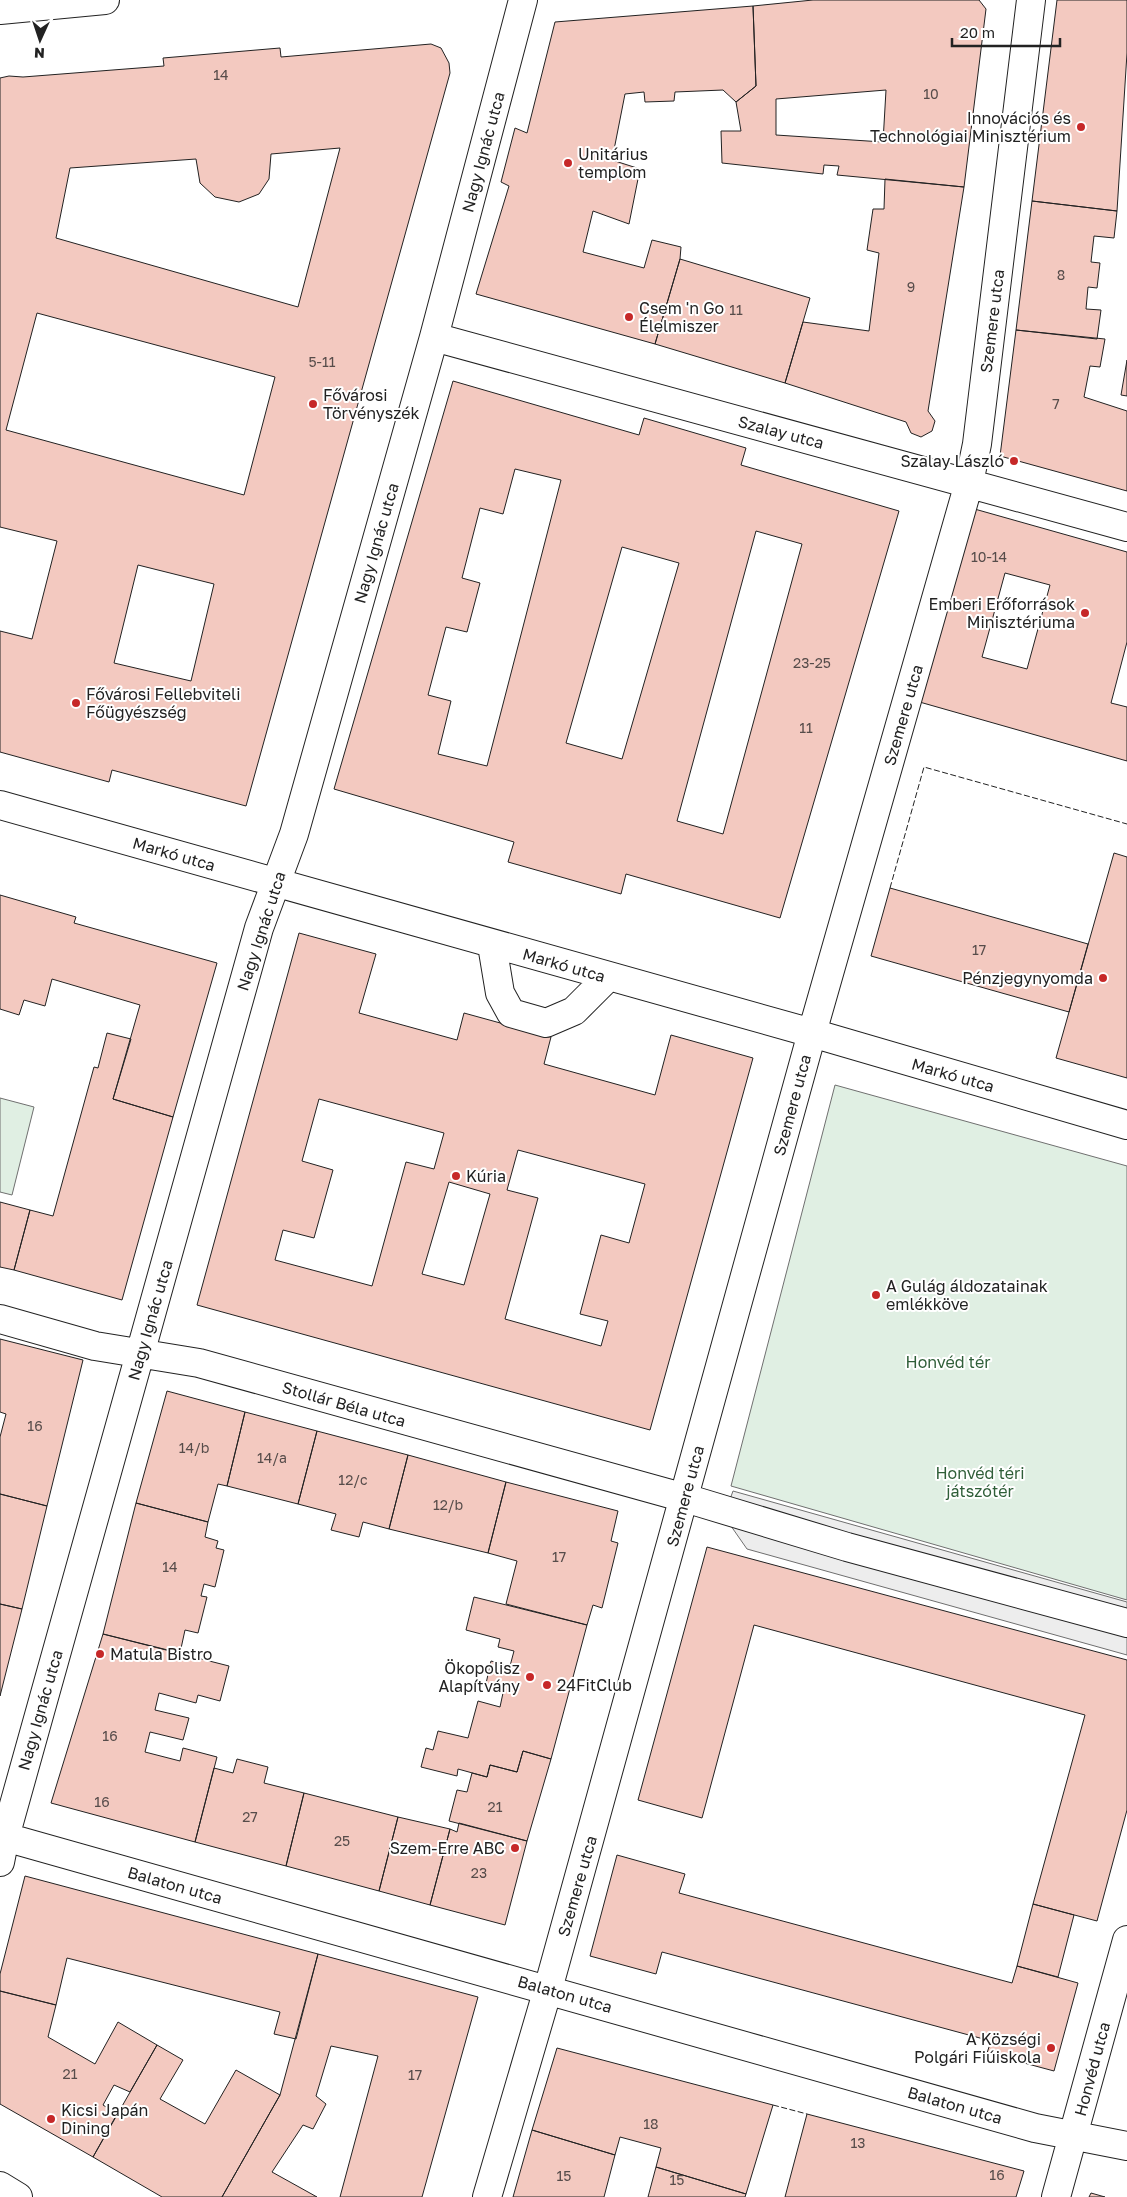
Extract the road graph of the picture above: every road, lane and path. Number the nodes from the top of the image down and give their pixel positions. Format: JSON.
{"nodes":[{"id":1,"x":105,"y":0,"type":"edge"},
{"id":2,"x":523,"y":0,"type":"edge"},
{"id":3,"x":1031,"y":0,"type":"edge"},
{"id":4,"x":0,"y":10,"type":"edge"},
{"id":5,"x":434,"y":337,"type":"junction"},
{"id":6,"x":969,"y":483,"type":"junction"},
{"id":7,"x":1127,"y":527,"type":"edge"},
{"id":8,"x":0,"y":805,"type":"edge"},
{"id":9,"x":276,"y":883,"type":"junction"},
{"id":10,"x":492,"y":945,"type":"junction"},
{"id":11,"x":608,"y":978,"type":"junction"},
{"id":12,"x":812,"y":1033,"type":"junction"},
{"id":13,"x":1127,"y":1125,"type":"edge"},
{"id":14,"x":0,"y":1319,"type":"edge"},
{"id":15,"x":140,"y":1354,"type":"junction"},
{"id":16,"x":685,"y":1498,"type":"junction"},
{"id":17,"x":1127,"y":1623,"type":"edge"},
{"id":18,"x":2,"y":1850,"type":"edge"},
{"id":19,"x":1127,"y":1940,"type":"edge"},
{"id":20,"x":548,"y":1989,"type":"junction"},
{"id":21,"x":1074,"y":2135,"type":"junction"},
{"id":22,"x":1127,"y":2146,"type":"edge"},
{"id":23,"x":0,"y":2186,"type":"edge"},
{"id":24,"x":18,"y":2197,"type":"edge"},
{"id":25,"x":488,"y":2197,"type":"edge"},
{"id":26,"x":1056,"y":2197,"type":"edge"}],
"edges":[{"from":1,"to":4,"type":"street"},
{"from":2,"to":5,"type":"street","name":"Nagy Ignác utca"},
{"from":3,"to":6,"type":"street","name":"Szemere utca"},
{"from":5,"to":6,"type":"street","name":"Szalay utca"},
{"from":5,"to":9,"type":"street","name":"Nagy Ignác utca"},
{"from":6,"to":7,"type":"street","name":"Szalay utca"},
{"from":6,"to":12,"type":"street","name":"Szemere utca"},
{"from":8,"to":9,"type":"street","name":"Markó utca"},
{"from":9,"to":10,"type":"street","name":"Markó utca"},
{"from":9,"to":15,"type":"street","name":"Nagy Ignác utca"},
{"from":10,"to":11,"type":"street","name":"Markó utca"},
{"from":10,"to":11,"type":"street"},
{"from":11,"to":12,"type":"street","name":"Markó utca"},
{"from":12,"to":13,"type":"street","name":"Markó utca"},
{"from":12,"to":16,"type":"street","name":"Szemere utca"},
{"from":14,"to":15,"type":"street","name":"Stollár Béla utca"},
{"from":15,"to":16,"type":"street","name":"Stollár Béla utca"},
{"from":15,"to":18,"type":"street","name":"Nagy Ignác utca"},
{"from":16,"to":17,"type":"street"},
{"from":16,"to":20,"type":"street","name":"Szemere utca"},
{"from":18,"to":20,"type":"street","name":"Balaton utca"},
{"from":19,"to":21,"type":"street","name":"Honvéd utca"},
{"from":20,"to":21,"type":"street","name":"Balaton utca"},
{"from":20,"to":25,"type":"street","name":"Szemere utca"},
{"from":21,"to":22,"type":"street","name":"Balaton utca"},
{"from":21,"to":26,"type":"street","name":"Honvéd utca"},
{"from":23,"to":24,"type":"street"}]}
